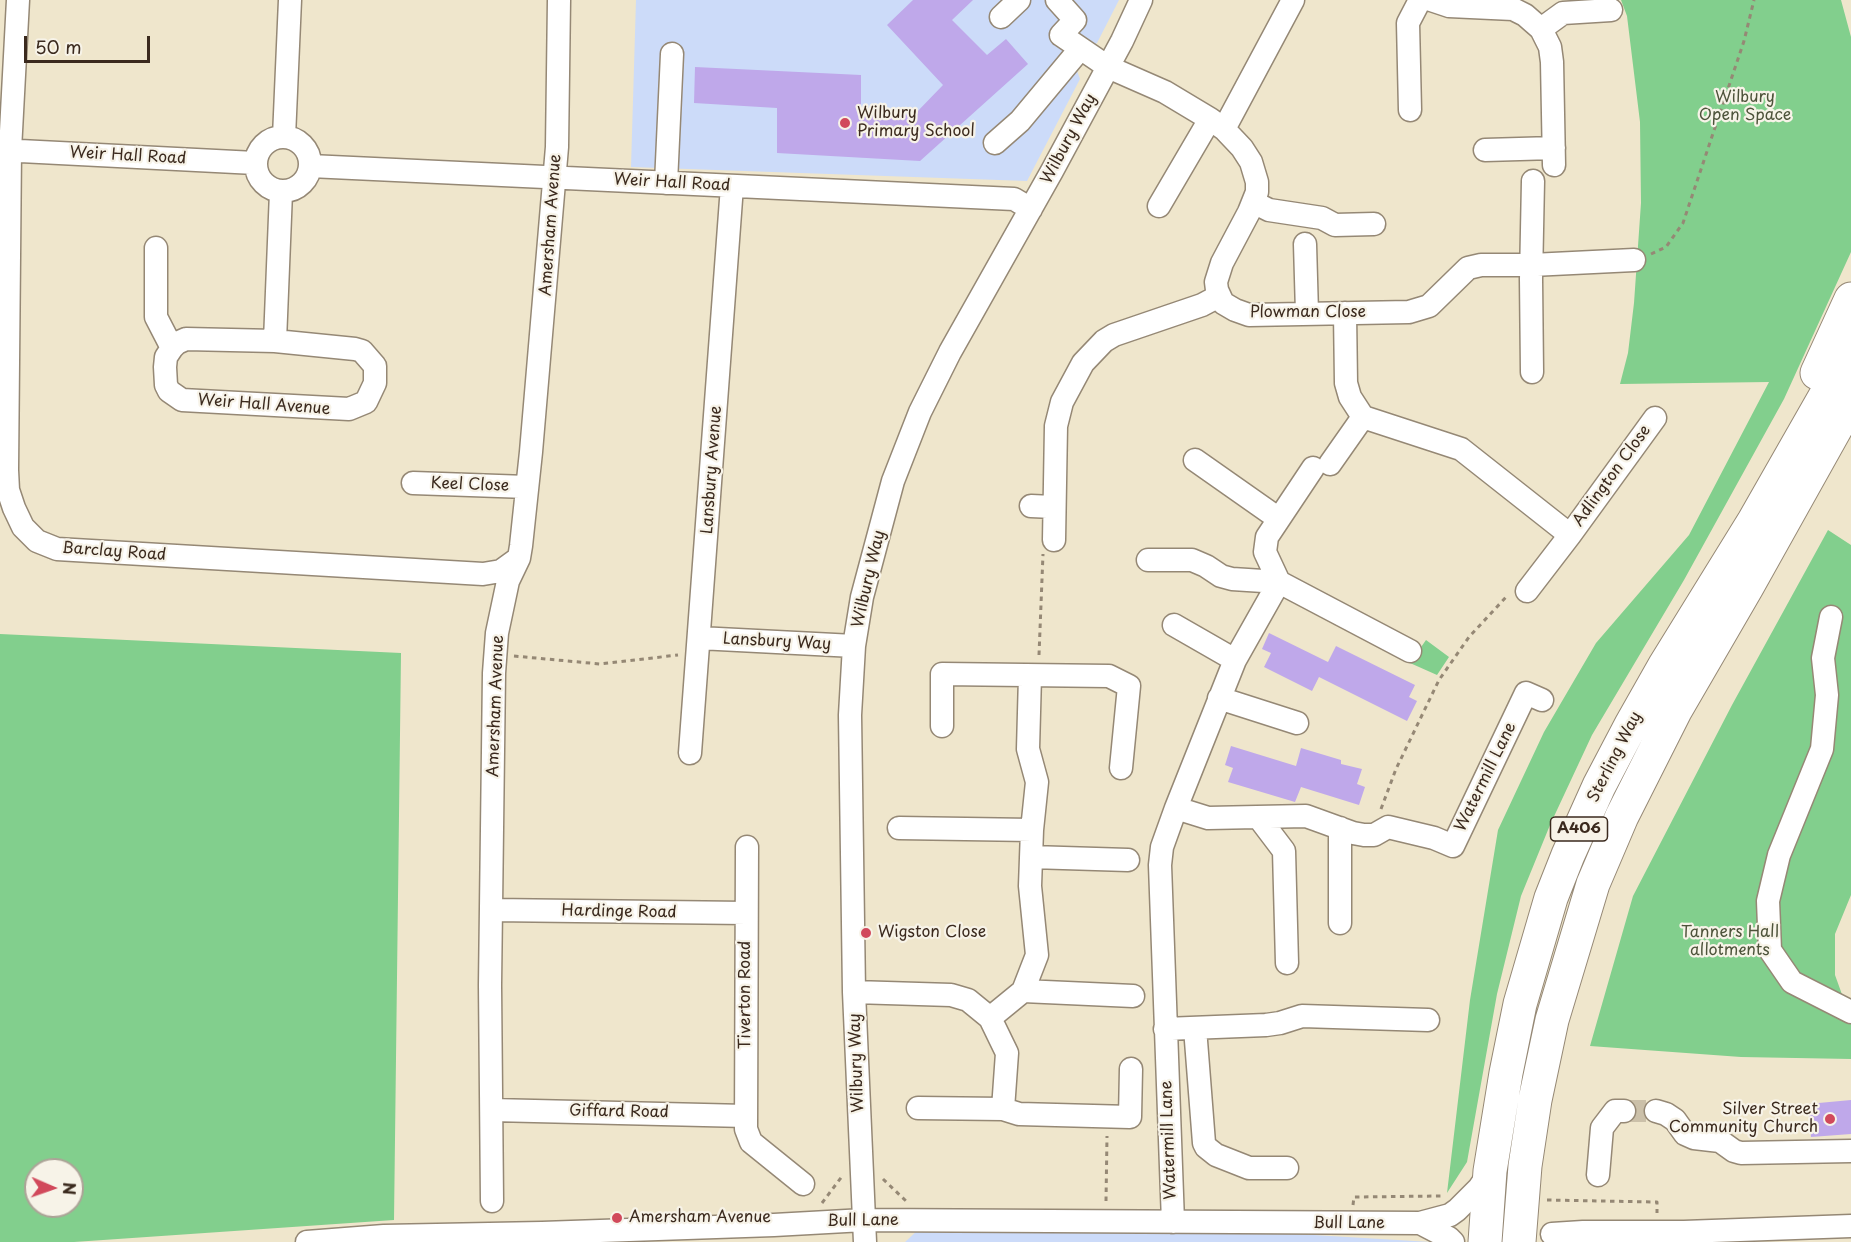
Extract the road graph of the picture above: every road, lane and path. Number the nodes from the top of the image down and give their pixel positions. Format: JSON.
{"nodes":[{"id":1,"x":18,"y":0,"type":"edge"},
{"id":2,"x":290,"y":0,"type":"edge"},
{"id":3,"x":559,"y":0,"type":"edge"},
{"id":4,"x":1019,"y":0,"type":"edge"},
{"id":5,"x":1057,"y":0,"type":"edge"},
{"id":6,"x":1141,"y":0,"type":"edge"},
{"id":7,"x":1293,"y":0,"type":"edge"},
{"id":8,"x":1420,"y":0,"type":"edge"},
{"id":9,"x":1431,"y":0,"type":"edge"},
{"id":10,"x":1754,"y":0,"type":"edge"},
{"id":11,"x":1513,"y":4,"type":"edge"},
{"id":12,"x":1611,"y":10,"type":"dead end"},
{"id":13,"x":1001,"y":17,"type":"dead end"},
{"id":14,"x":1541,"y":29,"type":"junction"},
{"id":15,"x":1080,"y":49,"type":"junction"},
{"id":16,"x":672,"y":54,"type":"dead end"},
{"id":17,"x":1108,"y":67,"type":"junction"},
{"id":18,"x":1410,"y":110,"type":"dead end"},
{"id":19,"x":1217,"y":124,"type":"junction"},
{"id":20,"x":284,"y":137,"type":"junction"},
{"id":21,"x":995,"y":143,"type":"dead end"},
{"id":22,"x":5,"y":150,"type":"edge"},
{"id":23,"x":1485,"y":150,"type":"dead end"},
{"id":24,"x":255,"y":163,"type":"junction"},
{"id":25,"x":310,"y":166,"type":"junction"},
{"id":26,"x":554,"y":176,"type":"junction"},
{"id":27,"x":1533,"y":181,"type":"dead end"},
{"id":28,"x":666,"y":183,"type":"junction"},
{"id":29,"x":732,"y":186,"type":"junction"},
{"id":30,"x":281,"y":192,"type":"junction"},
{"id":31,"x":1253,"y":202,"type":"junction"},
{"id":32,"x":1159,"y":206,"type":"dead end"},
{"id":33,"x":1031,"y":209,"type":"junction"},
{"id":34,"x":1374,"y":224,"type":"dead end"},
{"id":35,"x":1305,"y":244,"type":"dead end"},
{"id":36,"x":156,"y":249,"type":"dead end"},
{"id":37,"x":1642,"y":258,"type":"joint"},
{"id":38,"x":1532,"y":265,"type":"junction"},
{"id":39,"x":1219,"y":296,"type":"junction"},
{"id":40,"x":1851,"y":299,"type":"edge"},
{"id":41,"x":1306,"y":313,"type":"junction"},
{"id":42,"x":1346,"y":313,"type":"junction"},
{"id":43,"x":274,"y":341,"type":"junction"},
{"id":44,"x":172,"y":348,"type":"junction"},
{"id":45,"x":1851,"y":351,"type":"edge"},
{"id":46,"x":1532,"y":372,"type":"dead end"},
{"id":47,"x":1851,"y":401,"type":"edge"},
{"id":48,"x":1363,"y":417,"type":"junction"},
{"id":49,"x":1654,"y":418,"type":"dead end"},
{"id":50,"x":1851,"y":429,"type":"edge"},
{"id":51,"x":1195,"y":460,"type":"dead end"},
{"id":52,"x":413,"y":483,"type":"dead end"},
{"id":53,"x":528,"y":487,"type":"junction"},
{"id":54,"x":1279,"y":519,"type":"junction"},
{"id":55,"x":1754,"y":521,"type":"junction"},
{"id":56,"x":1054,"y":535,"type":"joint"},
{"id":57,"x":1570,"y":535,"type":"junction"},
{"id":58,"x":519,"y":558,"type":"junction"},
{"id":59,"x":1148,"y":560,"type":"dead end"},
{"id":60,"x":483,"y":574,"type":"junction"},
{"id":61,"x":1279,"y":582,"type":"junction"},
{"id":62,"x":1747,"y":587,"type":"junction"},
{"id":63,"x":1517,"y":593,"type":"joint"},
{"id":64,"x":503,"y":611,"type":"junction"},
{"id":65,"x":1831,"y":617,"type":"dead end"},
{"id":66,"x":1174,"y":625,"type":"dead end"},
{"id":67,"x":698,"y":646,"type":"junction"},
{"id":68,"x":854,"y":646,"type":"junction"},
{"id":69,"x":1410,"y":651,"type":"dead end"},
{"id":70,"x":495,"y":654,"type":"junction"},
{"id":71,"x":1236,"y":660,"type":"junction"},
{"id":72,"x":1034,"y":676,"type":"junction"},
{"id":73,"x":1220,"y":698,"type":"junction"},
{"id":74,"x":1542,"y":700,"type":"dead end"},
{"id":75,"x":1297,"y":723,"type":"dead end"},
{"id":76,"x":942,"y":726,"type":"dead end"},
{"id":77,"x":690,"y":753,"type":"dead end"},
{"id":78,"x":1121,"y":768,"type":"dead end"},
{"id":79,"x":1176,"y":808,"type":"junction"},
{"id":80,"x":1259,"y":818,"type":"junction"},
{"id":81,"x":899,"y":828,"type":"dead end"},
{"id":82,"x":1340,"y":828,"type":"junction"},
{"id":83,"x":1032,"y":830,"type":"junction"},
{"id":84,"x":1374,"y":835,"type":"junction"},
{"id":85,"x":747,"y":847,"type":"dead end"},
{"id":86,"x":1031,"y":857,"type":"junction"},
{"id":87,"x":1128,"y":860,"type":"dead end"},
{"id":88,"x":492,"y":910,"type":"junction"},
{"id":89,"x":746,"y":913,"type":"junction"},
{"id":90,"x":1340,"y":923,"type":"dead end"},
{"id":91,"x":1287,"y":963,"type":"dead end"},
{"id":92,"x":1023,"y":991,"type":"junction"},
{"id":93,"x":854,"y":992,"type":"junction"},
{"id":94,"x":1133,"y":996,"type":"dead end"},
{"id":95,"x":1851,"y":1012,"type":"edge"},
{"id":96,"x":990,"y":1018,"type":"junction"},
{"id":97,"x":1428,"y":1020,"type":"dead end"},
{"id":98,"x":1195,"y":1028,"type":"junction"},
{"id":99,"x":1165,"y":1029,"type":"junction"},
{"id":100,"x":1131,"y":1070,"type":"dead end"},
{"id":101,"x":918,"y":1107,"type":"dead end"},
{"id":102,"x":1003,"y":1109,"type":"junction"},
{"id":103,"x":492,"y":1110,"type":"junction"},
{"id":104,"x":1624,"y":1111,"type":"tunnel mouth"},
{"id":105,"x":1656,"y":1111,"type":"tunnel mouth"},
{"id":106,"x":709,"y":1114,"type":"junction"},
{"id":107,"x":746,"y":1116,"type":"junction"},
{"id":108,"x":1108,"y":1116,"type":"junction"},
{"id":109,"x":751,"y":1142,"type":"junction"},
{"id":110,"x":1851,"y":1150,"type":"edge"},
{"id":111,"x":1287,"y":1168,"type":"dead end"},
{"id":112,"x":1490,"y":1170,"type":"junction"},
{"id":113,"x":848,"y":1173,"type":"dead end"},
{"id":114,"x":1598,"y":1176,"type":"dead end"},
{"id":115,"x":881,"y":1177,"type":"dead end"},
{"id":116,"x":803,"y":1184,"type":"dead end"},
{"id":117,"x":1445,"y":1196,"type":"dead end"},
{"id":118,"x":823,"y":1200,"type":"dead end"},
{"id":119,"x":1547,"y":1200,"type":"dead end"},
{"id":120,"x":492,"y":1201,"type":"dead end"},
{"id":121,"x":910,"y":1203,"type":"dead end"},
{"id":122,"x":1106,"y":1207,"type":"dead end"},
{"id":123,"x":1353,"y":1207,"type":"dead end"},
{"id":124,"x":1657,"y":1213,"type":"dead end"},
{"id":125,"x":1420,"y":1223,"type":"junction"},
{"id":126,"x":1851,"y":1226,"type":"edge"},
{"id":127,"x":1186,"y":1229,"type":"edge"},
{"id":128,"x":864,"y":1231,"type":"edge"},
{"id":129,"x":1150,"y":1232,"type":"edge"},
{"id":130,"x":1273,"y":1233,"type":"edge"},
{"id":131,"x":1552,"y":1234,"type":"dead end"},
{"id":132,"x":1684,"y":1237,"type":"edge"},
{"id":133,"x":384,"y":1239,"type":"edge"},
{"id":134,"x":307,"y":1242,"type":"edge"},
{"id":135,"x":1453,"y":1242,"type":"edge"},
{"id":136,"x":1485,"y":1242,"type":"edge"},
{"id":137,"x":1519,"y":1242,"type":"edge"}],
"edges":[{"from":1,"to":22,"type":"street","name":"Barclay Road"},
{"from":2,"to":20,"type":"street"},
{"from":3,"to":26,"type":"street","name":"Amersham Avenue"},
{"from":4,"to":13,"type":"street"},
{"from":5,"to":15,"type":"street"},
{"from":6,"to":17,"type":"street","name":"Wilbury Way"},
{"from":7,"to":19,"type":"street"},
{"from":8,"to":18,"type":"street"},
{"from":9,"to":11,"type":"street"},
{"from":10,"to":37,"type":"path"},
{"from":11,"to":14,"type":"street"},
{"from":12,"to":14,"type":"street"},
{"from":14,"to":23,"type":"street"},
{"from":15,"to":17,"type":"street"},
{"from":15,"to":21,"type":"street"},
{"from":16,"to":28,"type":"street"},
{"from":17,"to":19,"type":"street"},
{"from":17,"to":33,"type":"street","name":"Wilbury Way"},
{"from":19,"to":31,"type":"street"},
{"from":19,"to":32,"type":"street"},
{"from":20,"to":24,"type":"street"},
{"from":20,"to":25,"type":"street"},
{"from":22,"to":24,"type":"street","name":"Weir Hall Road"},
{"from":22,"to":60,"type":"street","name":"Barclay Road"},
{"from":24,"to":30,"type":"street"},
{"from":25,"to":26,"type":"street","name":"Weir Hall Road"},
{"from":25,"to":30,"type":"street"},
{"from":26,"to":28,"type":"street","name":"Weir Hall Road"},
{"from":26,"to":53,"type":"street","name":"Amersham Avenue"},
{"from":27,"to":38,"type":"street"},
{"from":28,"to":29,"type":"street","name":"Weir Hall Road"},
{"from":29,"to":33,"type":"street","name":"Weir Hall Road"},
{"from":29,"to":67,"type":"street","name":"Lansbury Avenue"},
{"from":30,"to":43,"type":"street"},
{"from":31,"to":34,"type":"street"},
{"from":31,"to":39,"type":"street"},
{"from":33,"to":68,"type":"street","name":"Wilbury Way"},
{"from":35,"to":41,"type":"street"},
{"from":36,"to":44,"type":"street"},
{"from":37,"to":38,"type":"street","name":"Plowman Close"},
{"from":38,"to":42,"type":"street","name":"Plowman Close"},
{"from":38,"to":46,"type":"street"},
{"from":39,"to":41,"type":"street","name":"Plowman Close"},
{"from":39,"to":56,"type":"street"},
{"from":40,"to":55,"type":"highway"},
{"from":41,"to":42,"type":"street","name":"Plowman Close"},
{"from":42,"to":48,"type":"street"},
{"from":43,"to":44,"type":"street","name":"Weir Hall Avenue"},
{"from":43,"to":44,"type":"street","name":"Weir Hall Avenue"},
{"from":45,"to":55,"type":"highway","name":"Sterling Way","number":"A406"},
{"from":47,"to":62,"type":"highway","name":"Sterling Way","number":"A406"},
{"from":48,"to":54,"type":"street"},
{"from":48,"to":57,"type":"street","name":"Adlington Close"},
{"from":49,"to":57,"type":"street","name":"Adlington Close"},
{"from":50,"to":62,"type":"highway","number":"A406"},
{"from":51,"to":54,"type":"street"},
{"from":52,"to":53,"type":"street","name":"Keel Close"},
{"from":53,"to":58,"type":"street","name":"Amersham Avenue"},
{"from":54,"to":61,"type":"street"},
{"from":55,"to":112,"type":"highway","name":"Sterling Way","number":"A406"},
{"from":56,"to":72,"type":"path"},
{"from":57,"to":63,"type":"street","name":"Adlington Close"},
{"from":58,"to":60,"type":"street","name":"Barclay Road"},
{"from":58,"to":64,"type":"street","name":"Amersham Avenue"},
{"from":59,"to":61,"type":"street"},
{"from":60,"to":64,"type":"street"},
{"from":61,"to":69,"type":"street"},
{"from":61,"to":71,"type":"street","name":"Watermill Lane"},
{"from":62,"to":137,"type":"highway","name":"Sterling Way","number":"A406"},
{"from":63,"to":84,"type":"path"},
{"from":64,"to":70,"type":"street","name":"Amersham Avenue"},
{"from":65,"to":95,"type":"street"},
{"from":66,"to":71,"type":"street"},
{"from":67,"to":68,"type":"street","name":"Lansbury Way"},
{"from":67,"to":70,"type":"path"},
{"from":67,"to":77,"type":"street","name":"Lansbury Avenue"},
{"from":68,"to":93,"type":"street","name":"Wilbury Way"},
{"from":70,"to":88,"type":"street","name":"Amersham Avenue"},
{"from":71,"to":73,"type":"street","name":"Watermill Lane"},
{"from":72,"to":76,"type":"street"},
{"from":72,"to":78,"type":"street"},
{"from":72,"to":83,"type":"street"},
{"from":73,"to":75,"type":"street"},
{"from":73,"to":79,"type":"street","name":"Watermill Lane"},
{"from":74,"to":84,"type":"street","name":"Watermill Lane"},
{"from":79,"to":80,"type":"street","name":"Watermill Lane"},
{"from":79,"to":99,"type":"street","name":"Watermill Lane"},
{"from":80,"to":82,"type":"street","name":"Watermill Lane"},
{"from":80,"to":91,"type":"street"},
{"from":81,"to":83,"type":"street"},
{"from":82,"to":84,"type":"street","name":"Watermill Lane"},
{"from":82,"to":90,"type":"street"},
{"from":83,"to":86,"type":"street"},
{"from":85,"to":89,"type":"street","name":"Tiverton Road"},
{"from":86,"to":87,"type":"street"},
{"from":86,"to":92,"type":"street"},
{"from":88,"to":89,"type":"street","name":"Hardinge Road"},
{"from":88,"to":103,"type":"street","name":"Amersham Avenue"},
{"from":89,"to":107,"type":"street","name":"Tiverton Road"},
{"from":92,"to":94,"type":"street"},
{"from":92,"to":96,"type":"street"},
{"from":93,"to":96,"type":"street"},
{"from":93,"to":128,"type":"street","name":"Wilbury Way"},
{"from":96,"to":102,"type":"street"},
{"from":97,"to":98,"type":"street"},
{"from":98,"to":99,"type":"street"},
{"from":98,"to":111,"type":"street"},
{"from":99,"to":127,"type":"street","name":"Watermill Lane"},
{"from":100,"to":108,"type":"street"},
{"from":101,"to":102,"type":"street"},
{"from":102,"to":108,"type":"street"},
{"from":103,"to":106,"type":"street","name":"Giffard Road"},
{"from":103,"to":120,"type":"street","name":"Amersham Avenue"},
{"from":104,"to":114,"type":"street"},
{"from":105,"to":110,"type":"street"},
{"from":106,"to":107,"type":"street","name":"Giffard Road"},
{"from":106,"to":109,"type":"street"},
{"from":107,"to":109,"type":"street","name":"Tiverton Road"},
{"from":108,"to":122,"type":"path"},
{"from":109,"to":116,"type":"street"},
{"from":112,"to":125,"type":"street"},
{"from":112,"to":136,"type":"highway","name":"Sterling Way","number":"A406"},
{"from":113,"to":118,"type":"path"},
{"from":115,"to":121,"type":"path","name":"Bull Lane"},
{"from":117,"to":123,"type":"path"},
{"from":119,"to":124,"type":"path"},
{"from":125,"to":130,"type":"street","name":"Bull Lane"},
{"from":125,"to":135,"type":"street"},
{"from":126,"to":132,"type":"street"},
{"from":127,"to":129,"type":"street","name":"Bull Lane"},
{"from":127,"to":130,"type":"street","name":"Bull Lane"},
{"from":128,"to":129,"type":"street","name":"Bull Lane"},
{"from":128,"to":133,"type":"street","name":"Bull Lane"},
{"from":131,"to":132,"type":"street"},
{"from":133,"to":134,"type":"street","name":"Bull Lane"}]}
